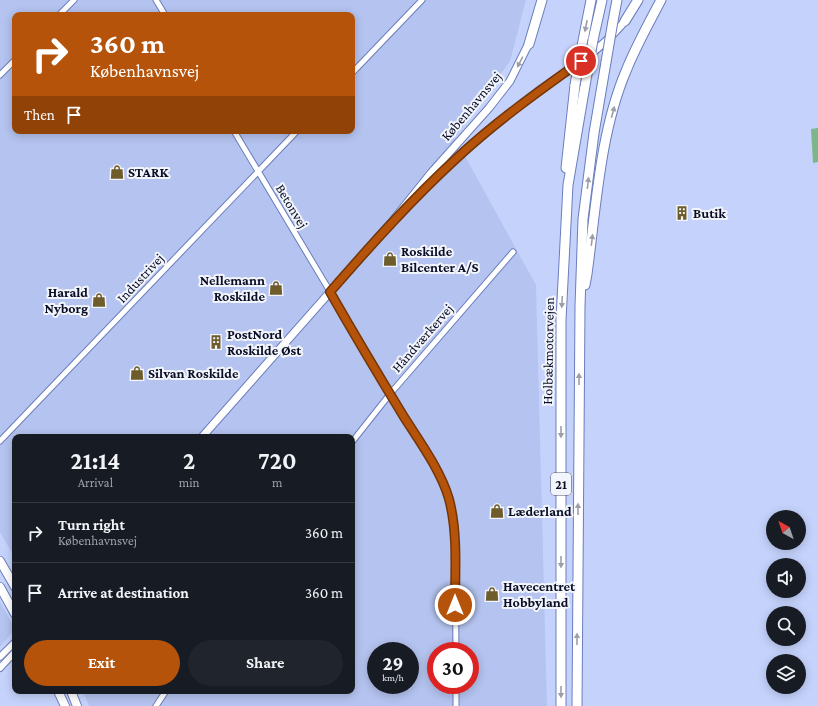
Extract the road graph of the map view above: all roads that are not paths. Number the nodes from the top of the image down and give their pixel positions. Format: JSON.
{"nodes":[{"id":1,"x":74,"y":0,"type":"edge"},
{"id":2,"x":156,"y":0,"type":"edge"},
{"id":3,"x":542,"y":0,"type":"edge"},
{"id":4,"x":546,"y":0,"type":"edge"},
{"id":5,"x":591,"y":0,"type":"edge"},
{"id":6,"x":602,"y":0,"type":"edge"},
{"id":7,"x":617,"y":0,"type":"edge"},
{"id":8,"x":638,"y":0,"type":"edge"},
{"id":9,"x":642,"y":0,"type":"edge"},
{"id":10,"x":661,"y":0,"type":"edge"},
{"id":11,"x":419,"y":1,"type":"edge"},
{"id":12,"x":62,"y":12,"type":"edge"},
{"id":13,"x":163,"y":12,"type":"edge"},
{"id":14,"x":625,"y":21,"type":"junction"},
{"id":15,"x":529,"y":44,"type":"junction"},
{"id":16,"x":12,"y":63,"type":"edge"},
{"id":17,"x":355,"y":70,"type":"edge"},
{"id":18,"x":0,"y":75,"type":"edge"},
{"id":19,"x":236,"y":134,"type":"edge"},
{"id":20,"x":294,"y":134,"type":"edge"},
{"id":21,"x":258,"y":171,"type":"junction"},
{"id":22,"x":397,"y":216,"type":"junction"},
{"id":23,"x":513,"y":252,"type":"dead end"},
{"id":24,"x":564,"y":263,"type":"junction"},
{"id":25,"x":330,"y":292,"type":"junction"},
{"id":26,"x":580,"y":306,"type":"junction"},
{"id":27,"x":390,"y":394,"type":"junction"},
{"id":28,"x":205,"y":434,"type":"edge"},
{"id":29,"x":355,"y":438,"type":"edge"},
{"id":30,"x":0,"y":441,"type":"edge"},
{"id":31,"x":0,"y":561,"type":"edge"},
{"id":32,"x":12,"y":582,"type":"edge"},
{"id":33,"x":0,"y":587,"type":"edge"},
{"id":34,"x":12,"y":609,"type":"edge"},
{"id":35,"x":456,"y":642,"type":"edge"},
{"id":36,"x":12,"y":645,"type":"edge"},
{"id":37,"x":12,"y":655,"type":"edge"},
{"id":38,"x":0,"y":657,"type":"edge"},
{"id":39,"x":0,"y":668,"type":"edge"},
{"id":40,"x":59,"y":694,"type":"edge"},
{"id":41,"x":72,"y":694,"type":"edge"},
{"id":42,"x":164,"y":694,"type":"edge"},
{"id":43,"x":456,"y":694,"type":"edge"},
{"id":44,"x":65,"y":706,"type":"edge"},
{"id":45,"x":77,"y":706,"type":"edge"},
{"id":46,"x":156,"y":706,"type":"edge"},
{"id":47,"x":456,"y":706,"type":"edge"},
{"id":48,"x":561,"y":706,"type":"edge"},
{"id":49,"x":576,"y":706,"type":"edge"}],
"edges":[{"from":1,"to":12,"type":"street"},
{"from":2,"to":13,"type":"street"},
{"from":3,"to":15,"type":"highway"},
{"from":4,"to":15,"type":"main road","name":"Københavnsvej"},
{"from":5,"to":24,"type":"highway","one_way":true,"bridge":true},
{"from":6,"to":24,"type":"highway","name":"Holbækmotorvejen","number":"21","bridge":true},
{"from":26,"to":7,"type":"highway","number":"21","one_way":true,"bridge":true},
{"from":8,"to":14,"type":"highway"},
{"from":9,"to":14,"type":"main road","name":"Københavnsvej"},
{"from":26,"to":10,"type":"highway","one_way":true},
{"from":11,"to":17,"type":"street"},
{"from":14,"to":22,"type":"main road","name":"Københavnsvej"},
{"from":15,"to":22,"type":"main road","name":"Københavnsvej","one_way":true},
{"from":16,"to":18,"type":"street"},
{"from":19,"to":21,"type":"street","name":"Betonvej"},
{"from":20,"to":21,"type":"street","name":"Industrivej"},
{"from":21,"to":25,"type":"street","name":"Betonvej"},
{"from":21,"to":30,"type":"street","name":"Industrivej"},
{"from":22,"to":25,"type":"main road","name":"Københavnsvej"},
{"from":23,"to":27,"type":"street","name":"Håndværkervej"},
{"from":24,"to":48,"type":"highway","name":"Holbækmotorvejen","number":"21","one_way":true},
{"from":25,"to":27,"type":"street","name":"Betonvej"},
{"from":25,"to":28,"type":"main road","name":"Københavnsvej"},
{"from":49,"to":26,"type":"highway","number":"21","one_way":true},
{"from":27,"to":29,"type":"street","name":"Håndværkervej"},
{"from":27,"to":35,"type":"street","name":"Betonvej"},
{"from":31,"to":32,"type":"main road"},
{"from":33,"to":34,"type":"main road"},
{"from":36,"to":38,"type":"street"},
{"from":37,"to":39,"type":"street"},
{"from":40,"to":44,"type":"main road"},
{"from":41,"to":45,"type":"main road"},
{"from":42,"to":46,"type":"street"},
{"from":43,"to":47,"type":"street"}]}
